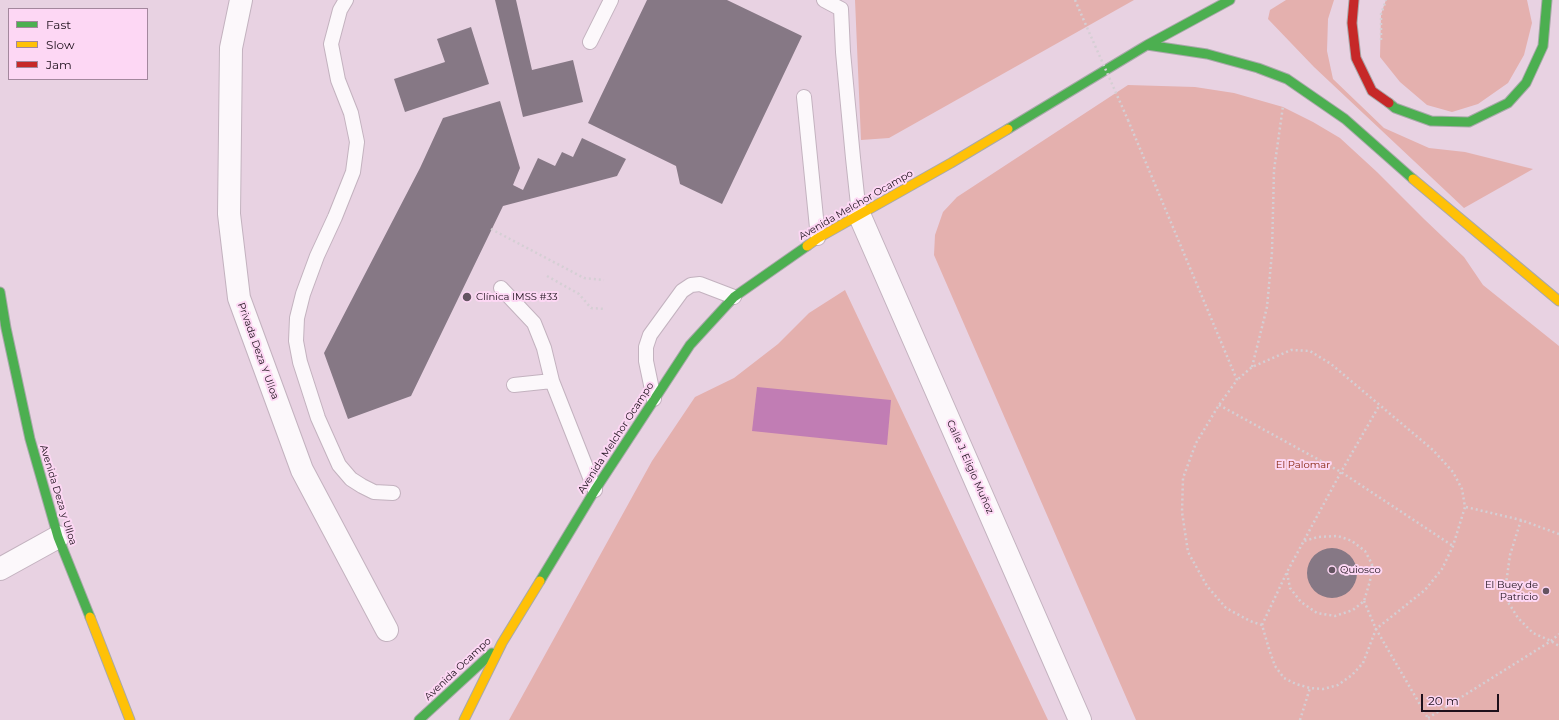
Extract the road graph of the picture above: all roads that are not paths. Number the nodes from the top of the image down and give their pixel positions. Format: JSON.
{"nodes":[{"id":1,"x":241,"y":0,"type":"edge"},
{"id":2,"x":346,"y":0,"type":"edge"},
{"id":3,"x":611,"y":0,"type":"edge"},
{"id":4,"x":824,"y":0,"type":"edge"},
{"id":5,"x":1230,"y":0,"type":"edge"},
{"id":6,"x":1354,"y":0,"type":"edge"},
{"id":7,"x":1547,"y":0,"type":"edge"},
{"id":8,"x":841,"y":4,"type":"edge"},
{"id":9,"x":590,"y":42,"type":"dead end"},
{"id":10,"x":1147,"y":45,"type":"junction"},
{"id":11,"x":804,"y":97,"type":"dead end"},
{"id":12,"x":859,"y":214,"type":"junction"},
{"id":13,"x":818,"y":238,"type":"junction"},
{"id":14,"x":502,"y":288,"type":"dead end"},
{"id":15,"x":0,"y":292,"type":"edge"},
{"id":16,"x":734,"y":297,"type":"junction"},
{"id":17,"x":1559,"y":301,"type":"edge"},
{"id":18,"x":552,"y":381,"type":"junction"},
{"id":19,"x":514,"y":385,"type":"dead end"},
{"id":20,"x":654,"y":400,"type":"junction"},
{"id":21,"x":595,"y":490,"type":"junction"},
{"id":22,"x":394,"y":494,"type":"dead end"},
{"id":23,"x":58,"y":537,"type":"junction"},
{"id":24,"x":0,"y":569,"type":"edge"},
{"id":25,"x":387,"y":630,"type":"dead end"},
{"id":26,"x":502,"y":644,"type":"junction"},
{"id":27,"x":130,"y":720,"type":"edge"},
{"id":28,"x":419,"y":720,"type":"edge"},
{"id":29,"x":464,"y":720,"type":"edge"},
{"id":30,"x":1080,"y":720,"type":"edge"}],
"edges":[{"from":1,"to":25,"type":"street","name":"Privada Deza Y Ulloa"},
{"from":2,"to":22,"type":"lane"},
{"from":3,"to":9,"type":"lane"},
{"from":4,"to":8,"type":"lane"},
{"from":5,"to":10,"type":"main road","name":"Avenida Melchor Ocampo"},
{"from":6,"to":7,"type":"main road"},
{"from":8,"to":12,"type":"lane"},
{"from":10,"to":12,"type":"main road","name":"Avenida Melchor Ocampo"},
{"from":10,"to":17,"type":"main road"},
{"from":11,"to":13,"type":"lane"},
{"from":12,"to":13,"type":"main road","name":"Avenida Melchor Ocampo"},
{"from":12,"to":30,"type":"street","name":"Calle J. Eligio Muñoz"},
{"from":13,"to":16,"type":"main road","name":"Avenida Melchor Ocampo"},
{"from":14,"to":18,"type":"lane"},
{"from":15,"to":23,"type":"main road","name":"Avenida Deza y Ulloa"},
{"from":16,"to":20,"type":"main road","name":"Avenida Melchor Ocampo"},
{"from":16,"to":20,"type":"lane"},
{"from":18,"to":19,"type":"lane"},
{"from":18,"to":21,"type":"lane"},
{"from":20,"to":21,"type":"main road","name":"Avenida Melchor Ocampo"},
{"from":21,"to":26,"type":"main road","name":"Avenida Melchor Ocampo"},
{"from":23,"to":24,"type":"street"},
{"from":23,"to":27,"type":"main road","name":"Avenida Deza y Ulloa"},
{"from":26,"to":28,"type":"main road","name":"Avenida Ocampo"},
{"from":26,"to":29,"type":"main road","name":"Avenida Ocampo"}]}
